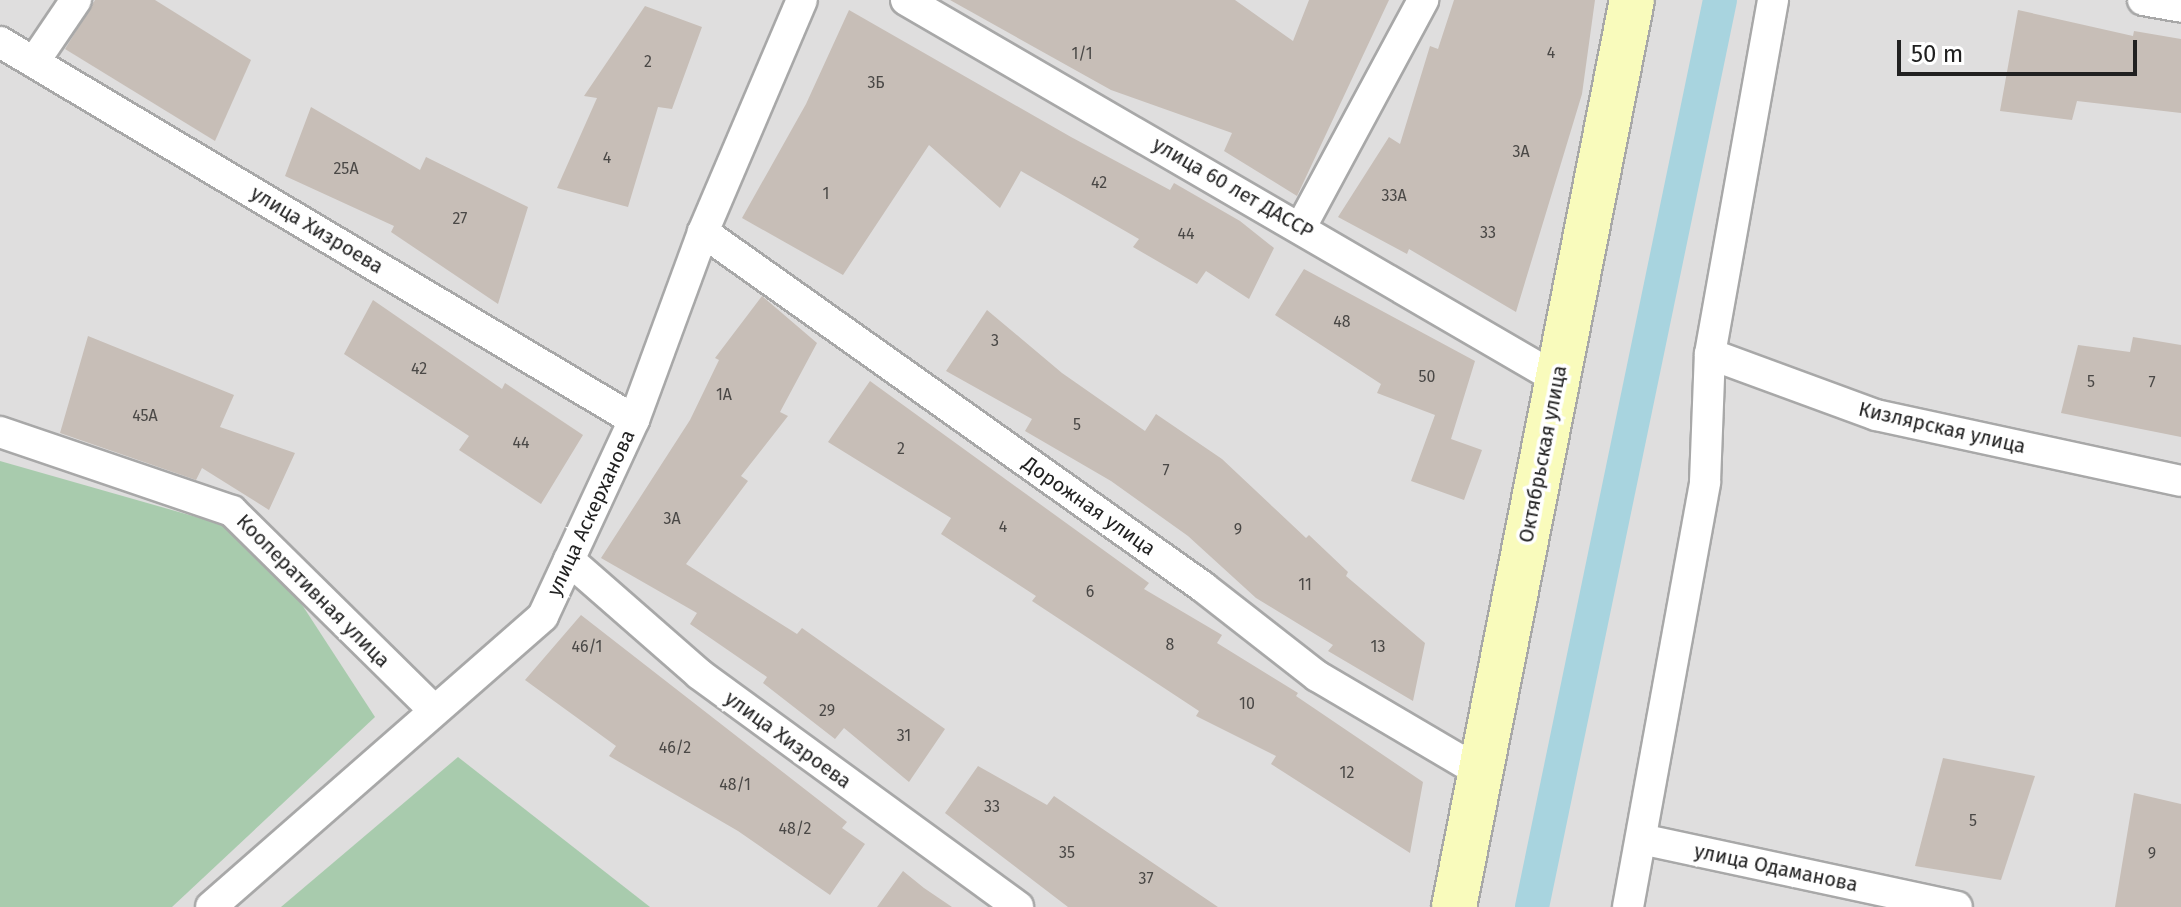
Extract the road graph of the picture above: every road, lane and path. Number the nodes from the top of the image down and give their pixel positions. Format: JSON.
{"nodes":[{"id":1,"x":76,"y":0,"type":"edge"},
{"id":2,"x":802,"y":0,"type":"edge"},
{"id":3,"x":906,"y":0,"type":"edge"},
{"id":4,"x":1423,"y":0,"type":"edge"},
{"id":5,"x":1632,"y":0,"type":"edge"},
{"id":6,"x":1773,"y":0,"type":"edge"},
{"id":7,"x":2143,"y":0,"type":"edge"},
{"id":8,"x":2181,"y":7,"type":"edge"},
{"id":9,"x":0,"y":42,"type":"edge"},
{"id":10,"x":34,"y":62,"type":"junction"},
{"id":11,"x":1301,"y":227,"type":"junction"},
{"id":12,"x":703,"y":232,"type":"junction"},
{"id":13,"x":1710,"y":354,"type":"junction"},
{"id":14,"x":1558,"y":379,"type":"junction"},
{"id":15,"x":634,"y":420,"type":"junction"},
{"id":16,"x":0,"y":432,"type":"edge"},
{"id":17,"x":2181,"y":481,"type":"edge"},
{"id":18,"x":569,"y":560,"type":"junction"},
{"id":19,"x":433,"y":709,"type":"junction"},
{"id":20,"x":1480,"y":772,"type":"junction"},
{"id":21,"x":1641,"y":839,"type":"junction"},
{"id":22,"x":211,"y":907,"type":"edge"},
{"id":23,"x":1018,"y":907,"type":"edge"},
{"id":24,"x":1454,"y":907,"type":"edge"},
{"id":25,"x":1628,"y":907,"type":"edge"},
{"id":26,"x":1957,"y":907,"type":"edge"}],
"edges":[{"from":1,"to":10,"type":"street"},
{"from":2,"to":12,"type":"street","name":"улица Аскерханова"},
{"from":3,"to":11,"type":"street","name":"улица 60 лет ДАССР"},
{"from":4,"to":11,"type":"street"},
{"from":5,"to":14,"type":"street","name":"Октябрьская улица"},
{"from":6,"to":13,"type":"street"},
{"from":7,"to":8,"type":"street"},
{"from":9,"to":10,"type":"street","name":"улица Хизроева"},
{"from":10,"to":15,"type":"street","name":"улица Хизроева"},
{"from":11,"to":14,"type":"street","name":"улица 60 лет ДАССР"},
{"from":12,"to":15,"type":"street","name":"улица Аскерханова"},
{"from":12,"to":20,"type":"street","name":"Дорожная улица"},
{"from":13,"to":17,"type":"street","name":"Кизлярская улица"},
{"from":13,"to":21,"type":"street"},
{"from":14,"to":20,"type":"street","name":"Октябрьская улица"},
{"from":15,"to":18,"type":"street","name":"улица Аскерханова"},
{"from":16,"to":19,"type":"street","name":"Кооперативная улица"},
{"from":18,"to":19,"type":"street","name":"улица Аскерханова"},
{"from":18,"to":23,"type":"street","name":"улица Хизроева"},
{"from":19,"to":22,"type":"street","name":"улица Аскерханова"},
{"from":20,"to":24,"type":"street","name":"Октябрьская улица"},
{"from":21,"to":25,"type":"street"},
{"from":21,"to":26,"type":"street","name":"улица Одаманова"}]}
